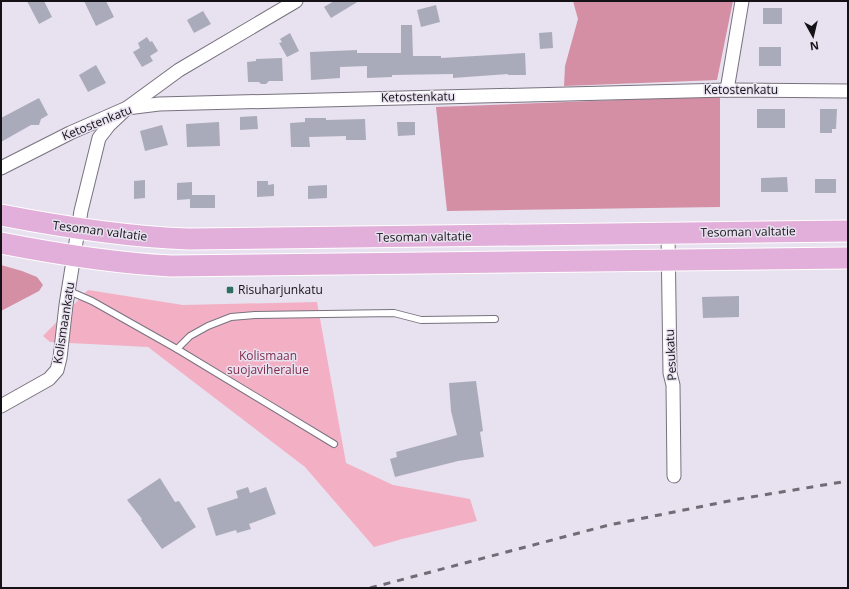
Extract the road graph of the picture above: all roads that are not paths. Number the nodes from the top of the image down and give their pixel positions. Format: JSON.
{"nodes":[{"id":1,"x":296,"y":1,"type":"edge"},
{"id":2,"x":742,"y":1,"type":"edge"},
{"id":3,"x":726,"y":90,"type":"junction"},
{"id":4,"x":848,"y":91,"type":"edge"},
{"id":5,"x":127,"y":108,"type":"junction"},
{"id":6,"x":1,"y":168,"type":"edge"},
{"id":7,"x":1,"y":215,"type":"edge"},
{"id":8,"x":78,"y":229,"type":"junction"},
{"id":9,"x":848,"y":232,"type":"edge"},
{"id":10,"x":668,"y":233,"type":"junction"},
{"id":11,"x":1,"y":243,"type":"edge"},
{"id":12,"x":74,"y":256,"type":"junction"},
{"id":13,"x":848,"y":258,"type":"edge"},
{"id":14,"x":669,"y":261,"type":"junction"},
{"id":15,"x":69,"y":291,"type":"junction"},
{"id":16,"x":495,"y":319,"type":"dead end"},
{"id":17,"x":177,"y":350,"type":"junction"},
{"id":18,"x":1,"y":406,"type":"edge"},
{"id":19,"x":334,"y":444,"type":"dead end"},
{"id":20,"x":674,"y":476,"type":"dead end"}],
"edges":[{"from":1,"to":5,"type":"street"},
{"from":2,"to":3,"type":"street"},
{"from":3,"to":4,"type":"street","name":"Ketostenkatu"},
{"from":3,"to":5,"type":"street","name":"Ketostenkatu"},
{"from":5,"to":6,"type":"street","name":"Ketostenkatu"},
{"from":5,"to":8,"type":"street","name":"Kolismaankatu"},
{"from":7,"to":8,"type":"main road","name":"Tesoman valtatie"},
{"from":8,"to":10,"type":"main road","name":"Tesoman valtatie"},
{"from":8,"to":12,"type":"street","name":"Kolismaankatu"},
{"from":9,"to":10,"type":"main road","name":"Tesoman valtatie"},
{"from":10,"to":14,"type":"street","name":"Pesukatu"},
{"from":11,"to":12,"type":"main road"},
{"from":12,"to":14,"type":"main road"},
{"from":12,"to":15,"type":"street","name":"Kolismaankatu"},
{"from":13,"to":14,"type":"main road"},
{"from":14,"to":20,"type":"street","name":"Pesukatu"},
{"from":15,"to":17,"type":"lane"},
{"from":15,"to":18,"type":"street","name":"Kolismaankatu"},
{"from":16,"to":17,"type":"lane"},
{"from":17,"to":19,"type":"lane"}]}
